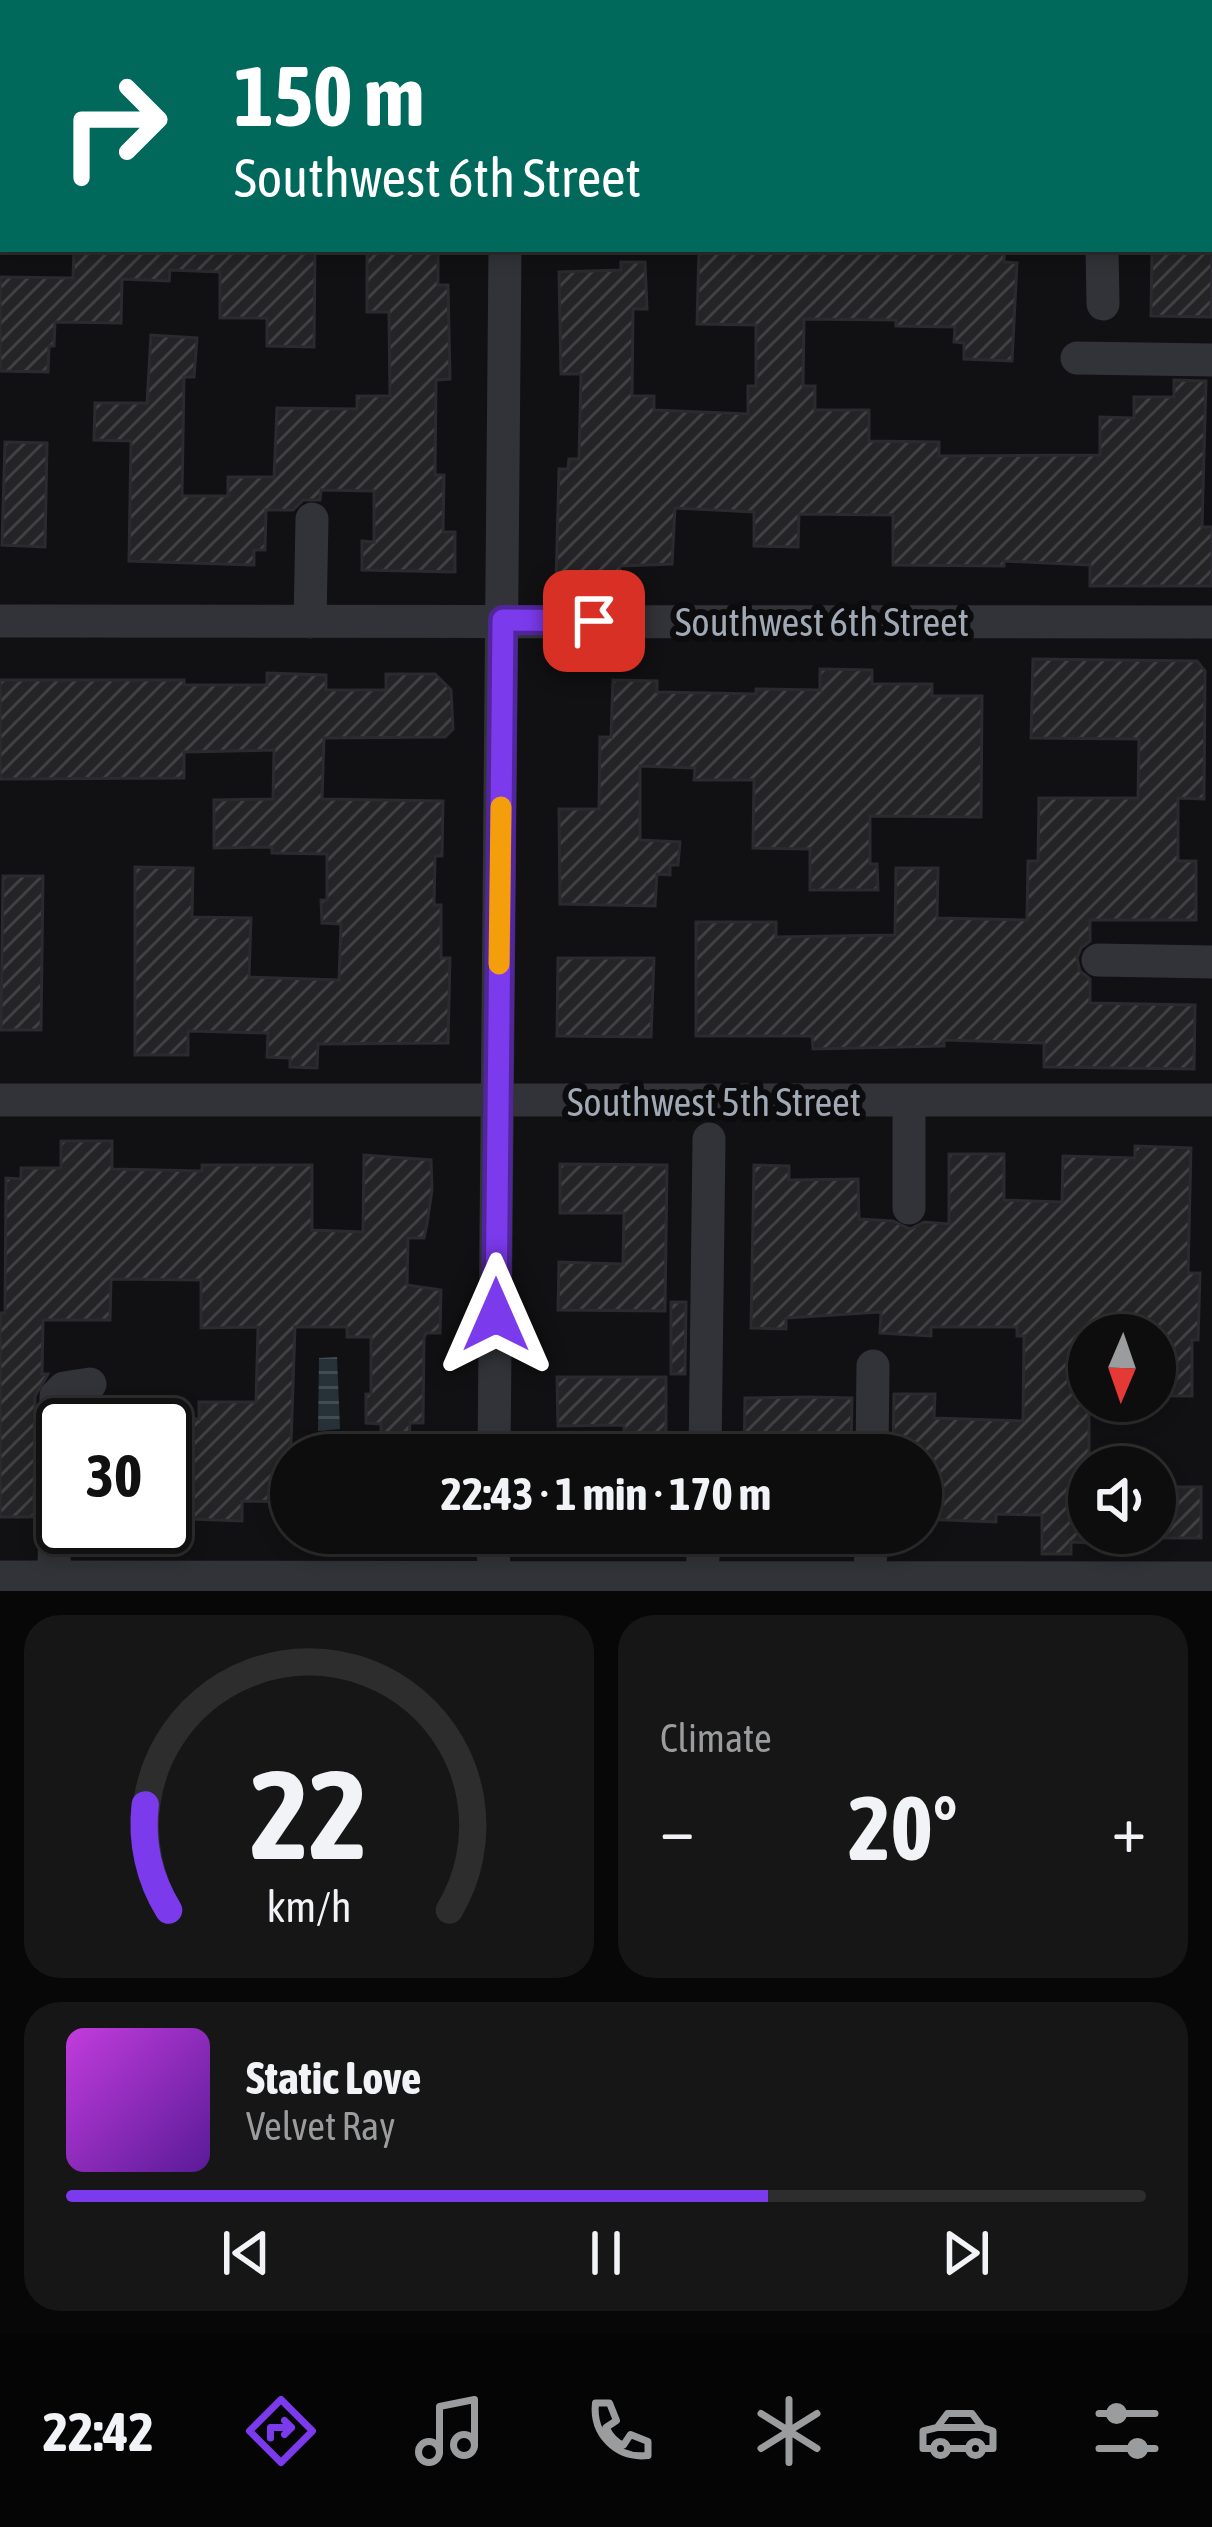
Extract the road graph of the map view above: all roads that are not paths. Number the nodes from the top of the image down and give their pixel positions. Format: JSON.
{"nodes":[{"id":1,"x":506,"y":252,"type":"edge"},
{"id":2,"x":1102,"y":252,"type":"edge"},
{"id":3,"x":1103,"y":304,"type":"dead end"},
{"id":4,"x":1077,"y":358,"type":"dead end"},
{"id":5,"x":1212,"y":360,"type":"edge"},
{"id":6,"x":312,"y":519,"type":"dead end"},
{"id":7,"x":503,"y":620,"type":"junction"},
{"id":8,"x":0,"y":621,"type":"edge"},
{"id":9,"x":310,"y":622,"type":"junction"},
{"id":10,"x":1212,"y":622,"type":"edge"},
{"id":11,"x":1097,"y":961,"type":"dead end"},
{"id":12,"x":1212,"y":962,"type":"edge"},
{"id":13,"x":0,"y":1100,"type":"edge"},
{"id":14,"x":1212,"y":1100,"type":"edge"},
{"id":15,"x":497,"y":1101,"type":"junction"},
{"id":16,"x":909,"y":1102,"type":"junction"},
{"id":17,"x":709,"y":1139,"type":"dead end"},
{"id":18,"x":909,"y":1208,"type":"dead end"},
{"id":19,"x":873,"y":1366,"type":"dead end"},
{"id":20,"x":90,"y":1384,"type":"dead end"},
{"id":21,"x":494,"y":1434,"type":"edge"},
{"id":22,"x":704,"y":1434,"type":"edge"},
{"id":23,"x":872,"y":1434,"type":"edge"},
{"id":24,"x":494,"y":1554,"type":"edge"},
{"id":25,"x":703,"y":1554,"type":"edge"},
{"id":26,"x":871,"y":1554,"type":"edge"},
{"id":27,"x":0,"y":1577,"type":"edge"},
{"id":28,"x":54,"y":1577,"type":"junction"},
{"id":29,"x":1212,"y":1578,"type":"edge"},
{"id":30,"x":702,"y":1580,"type":"junction"},
{"id":31,"x":870,"y":1580,"type":"junction"},
{"id":32,"x":493,"y":1585,"type":"edge"},
{"id":33,"x":1057,"y":1585,"type":"edge"}],
"edges":[{"from":1,"to":7,"type":"street"},
{"from":2,"to":3,"type":"street"},
{"from":4,"to":5,"type":"street"},
{"from":6,"to":9,"type":"street"},
{"from":7,"to":9,"type":"street","name":"Southwest 6th Street"},
{"from":7,"to":10,"type":"street","name":"Southwest 6th Street"},
{"from":7,"to":15,"type":"street"},
{"from":8,"to":9,"type":"street","name":"Southwest 6th Street"},
{"from":11,"to":12,"type":"street"},
{"from":13,"to":15,"type":"street","name":"Southwest 5th Street"},
{"from":14,"to":16,"type":"street","name":"Southwest 5th Street"},
{"from":15,"to":16,"type":"street","name":"Southwest 5th Street"},
{"from":15,"to":21,"type":"street"},
{"from":16,"to":18,"type":"street"},
{"from":17,"to":22,"type":"street"},
{"from":19,"to":23,"type":"street"},
{"from":20,"to":28,"type":"street"},
{"from":24,"to":32,"type":"street"},
{"from":25,"to":30,"type":"street"},
{"from":26,"to":31,"type":"street"},
{"from":27,"to":28,"type":"street"},
{"from":28,"to":32,"type":"street"},
{"from":29,"to":33,"type":"street"},
{"from":30,"to":31,"type":"street"},
{"from":30,"to":32,"type":"street"},
{"from":31,"to":33,"type":"street"}]}
